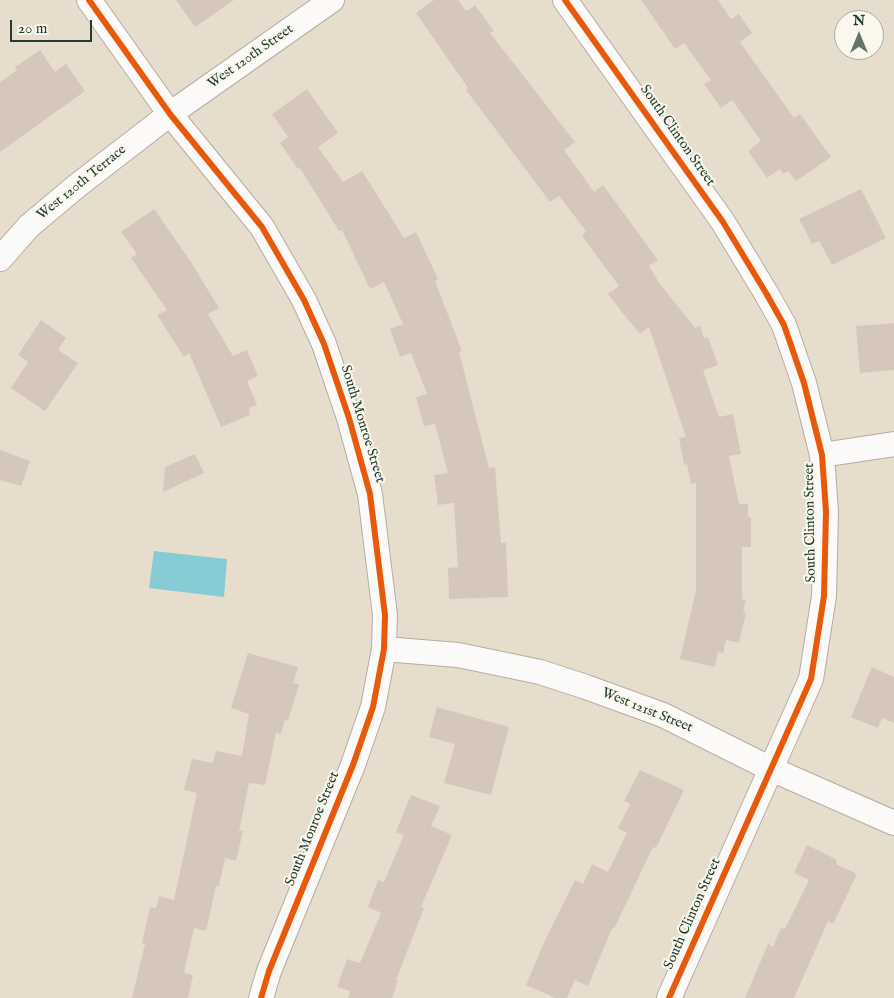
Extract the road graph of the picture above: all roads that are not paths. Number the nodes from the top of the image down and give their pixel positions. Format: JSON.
{"nodes":[{"id":1,"x":89,"y":0,"type":"edge"},
{"id":2,"x":332,"y":0,"type":"edge"},
{"id":3,"x":565,"y":0,"type":"edge"},
{"id":4,"x":170,"y":114,"type":"junction"},
{"id":5,"x":0,"y":259,"type":"edge"},
{"id":6,"x":894,"y":444,"type":"edge"},
{"id":7,"x":822,"y":456,"type":"junction"},
{"id":8,"x":384,"y":648,"type":"junction"},
{"id":9,"x":772,"y":769,"type":"junction"},
{"id":10,"x":894,"y":822,"type":"edge"},
{"id":11,"x":261,"y":998,"type":"edge"},
{"id":12,"x":669,"y":998,"type":"edge"}],
"edges":[{"from":1,"to":4,"type":"street","name":"South Monroe Street"},
{"from":2,"to":4,"type":"street","name":"West 120th Street"},
{"from":3,"to":7,"type":"street","name":"South Clinton Street"},
{"from":4,"to":5,"type":"street","name":"West 120th Terrace"},
{"from":4,"to":8,"type":"street","name":"South Monroe Street"},
{"from":6,"to":7,"type":"street"},
{"from":7,"to":9,"type":"street","name":"South Clinton Street"},
{"from":8,"to":9,"type":"street","name":"West 121st Street"},
{"from":8,"to":11,"type":"street","name":"South Monroe Street"},
{"from":9,"to":10,"type":"street","name":"West 121st Street"},
{"from":9,"to":12,"type":"street","name":"South Clinton Street"}]}
